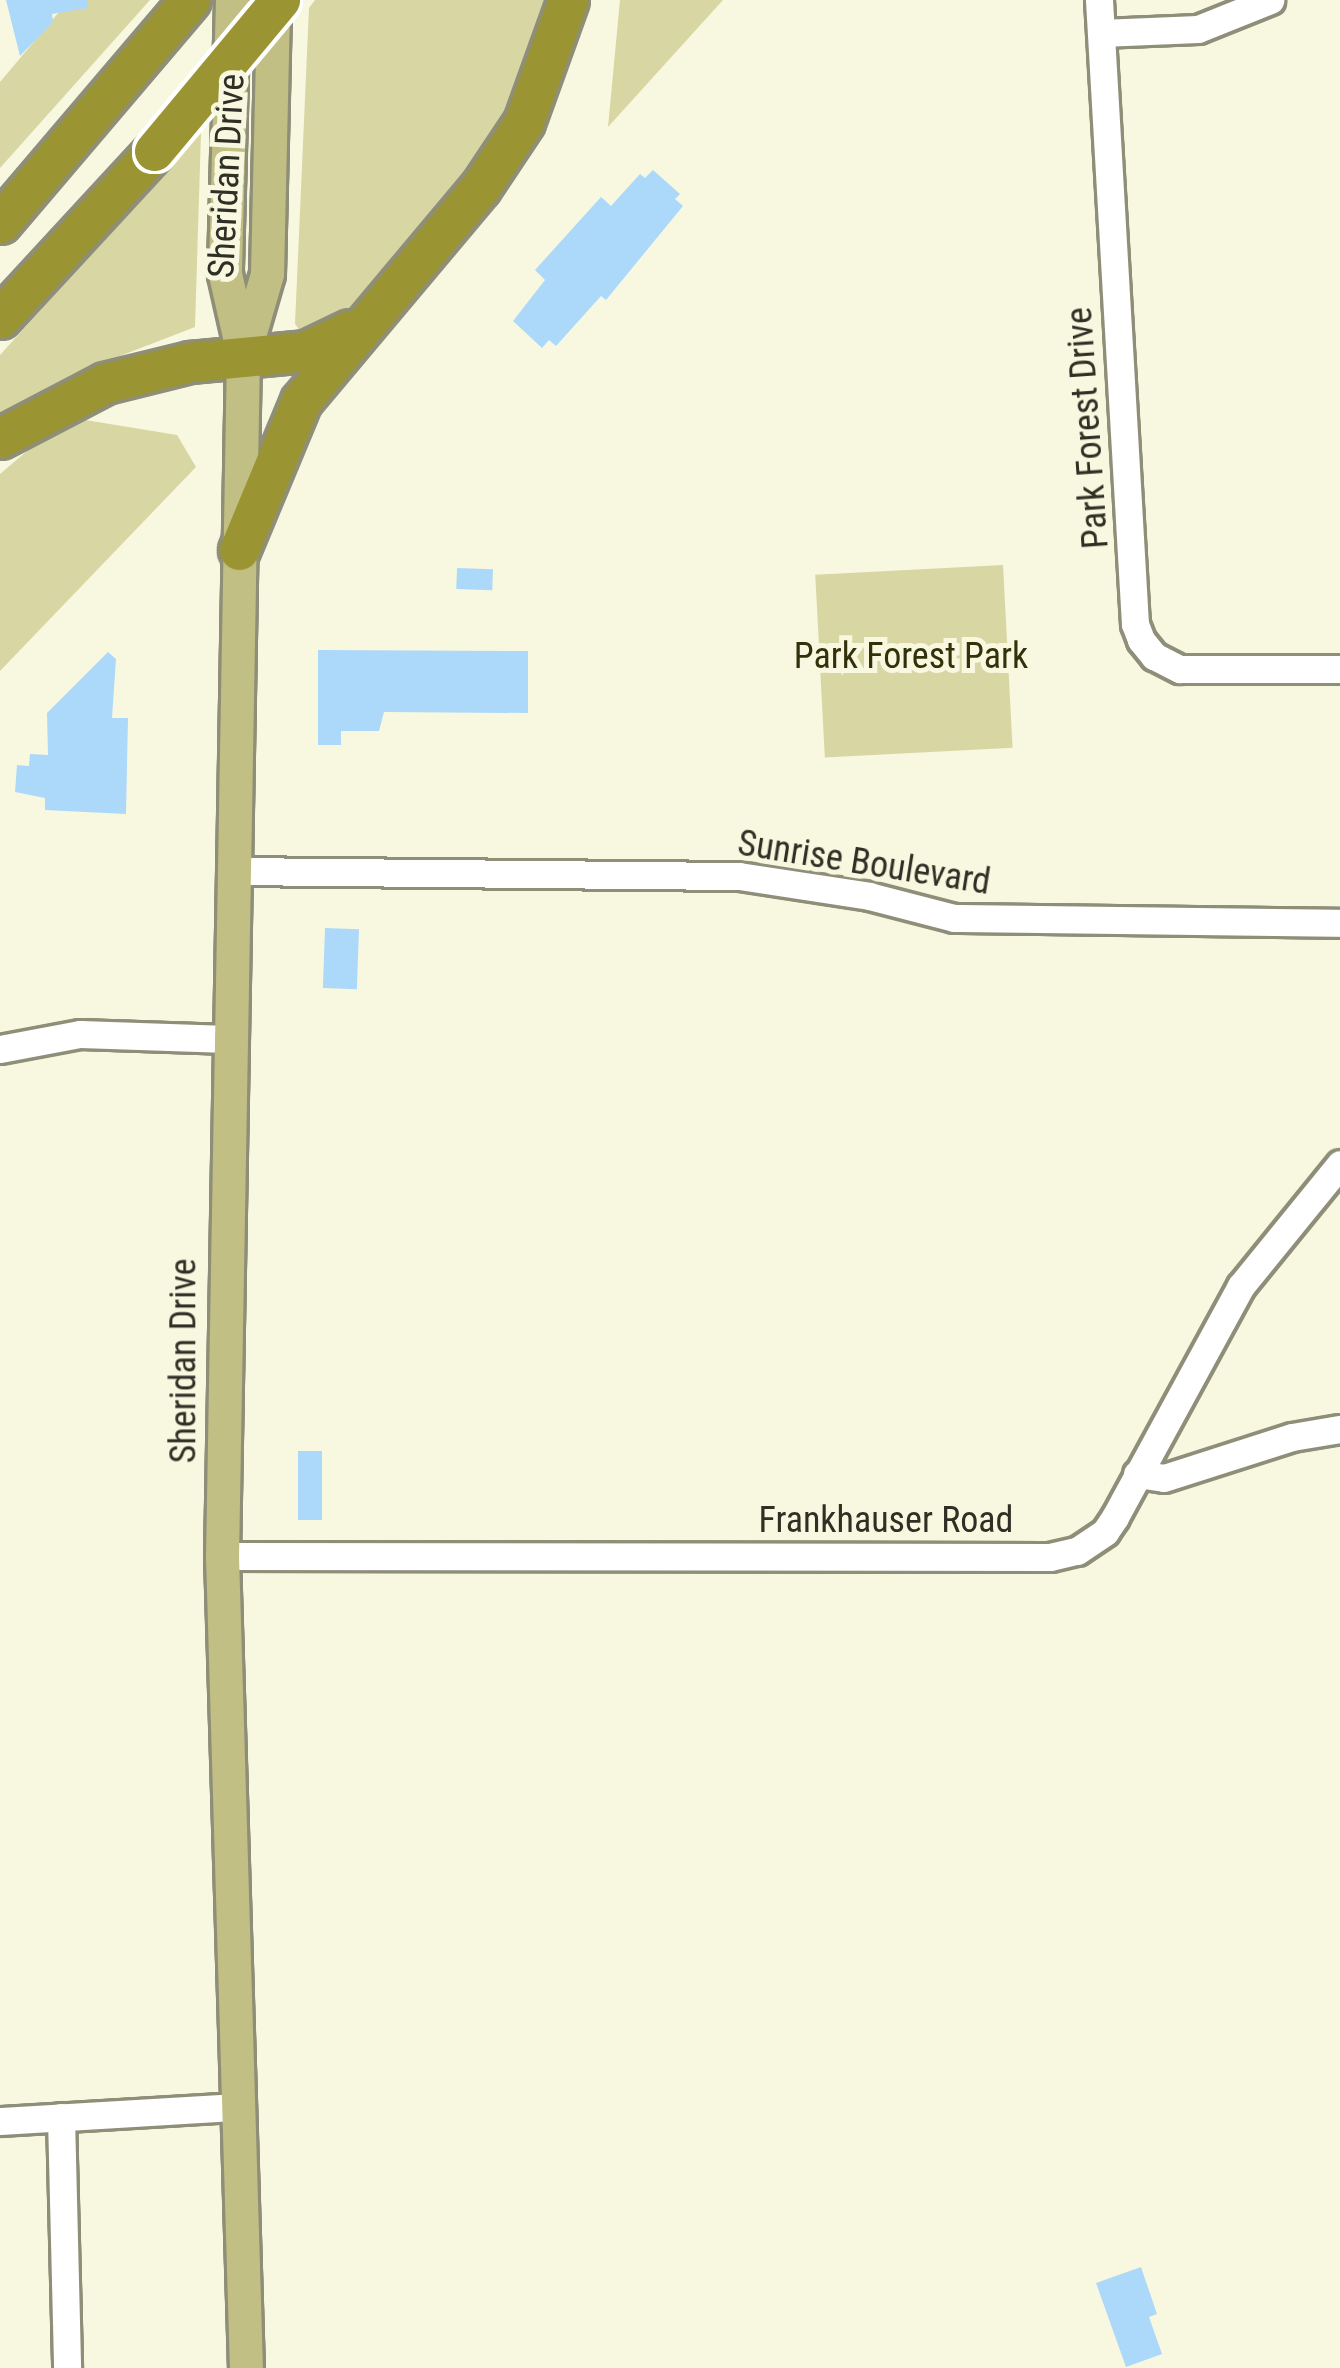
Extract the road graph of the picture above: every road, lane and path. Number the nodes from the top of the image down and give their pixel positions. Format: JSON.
{"nodes":[{"id":1,"x":232,"y":0,"type":"edge"},
{"id":2,"x":276,"y":0,"type":"edge"},
{"id":3,"x":568,"y":0,"type":"edge"},
{"id":4,"x":1099,"y":0,"type":"edge"},
{"id":5,"x":1270,"y":0,"type":"edge"},
{"id":6,"x":179,"y":14,"type":"edge"},
{"id":7,"x":1101,"y":33,"type":"junction"},
{"id":8,"x":122,"y":85,"type":"junction"},
{"id":9,"x":0,"y":198,"type":"edge"},
{"id":10,"x":0,"y":223,"type":"edge"},
{"id":11,"x":0,"y":318,"type":"edge"},
{"id":12,"x":364,"y":322,"type":"junction"},
{"id":13,"x":243,"y":354,"type":"junction"},
{"id":14,"x":0,"y":438,"type":"edge"},
{"id":15,"x":239,"y":550,"type":"junction"},
{"id":16,"x":1340,"y":669,"type":"edge"},
{"id":17,"x":232,"y":871,"type":"junction"},
{"id":18,"x":1340,"y":923,"type":"edge"},
{"id":19,"x":228,"y":1039,"type":"junction"},
{"id":20,"x":0,"y":1049,"type":"edge"},
{"id":21,"x":1340,"y":1164,"type":"edge"},
{"id":22,"x":1340,"y":1429,"type":"edge"},
{"id":23,"x":1137,"y":1474,"type":"junction"},
{"id":24,"x":222,"y":1556,"type":"junction"},
{"id":25,"x":237,"y":2107,"type":"junction"},
{"id":26,"x":61,"y":2117,"type":"junction"},
{"id":27,"x":0,"y":2122,"type":"edge"},
{"id":28,"x":67,"y":2368,"type":"edge"},
{"id":29,"x":246,"y":2368,"type":"edge"}],
"edges":[{"from":1,"to":13,"type":"main road","name":"Sheridan Drive"},
{"from":2,"to":11,"type":"highway","bridge":true},
{"from":2,"to":13,"type":"main road","name":"Sheridan Drive"},
{"from":3,"to":12,"type":"highway"},
{"from":4,"to":7,"type":"street","name":"Park Forest Drive"},
{"from":5,"to":7,"type":"street"},
{"from":6,"to":8,"type":"highway"},
{"from":7,"to":16,"type":"street","name":"Park Forest Drive"},
{"from":8,"to":9,"type":"highway"},
{"from":8,"to":10,"type":"highway"},
{"from":12,"to":13,"type":"highway"},
{"from":12,"to":15,"type":"highway"},
{"from":13,"to":14,"type":"highway"},
{"from":13,"to":15,"type":"main road","name":"Sheridan Drive"},
{"from":15,"to":17,"type":"main road","name":"Sheridan Drive"},
{"from":17,"to":18,"type":"street","name":"Sunrise Boulevard"},
{"from":17,"to":19,"type":"main road","name":"Sheridan Drive"},
{"from":19,"to":20,"type":"street"},
{"from":19,"to":24,"type":"main road","name":"Sheridan Drive"},
{"from":21,"to":23,"type":"street","name":"Frankhauser Road"},
{"from":22,"to":23,"type":"street"},
{"from":23,"to":24,"type":"street","name":"Frankhauser Road"},
{"from":24,"to":25,"type":"main road","name":"Sheridan Drive"},
{"from":25,"to":26,"type":"street"},
{"from":25,"to":29,"type":"main road","name":"Sheridan Drive"},
{"from":26,"to":27,"type":"street"},
{"from":26,"to":28,"type":"street"}]}
